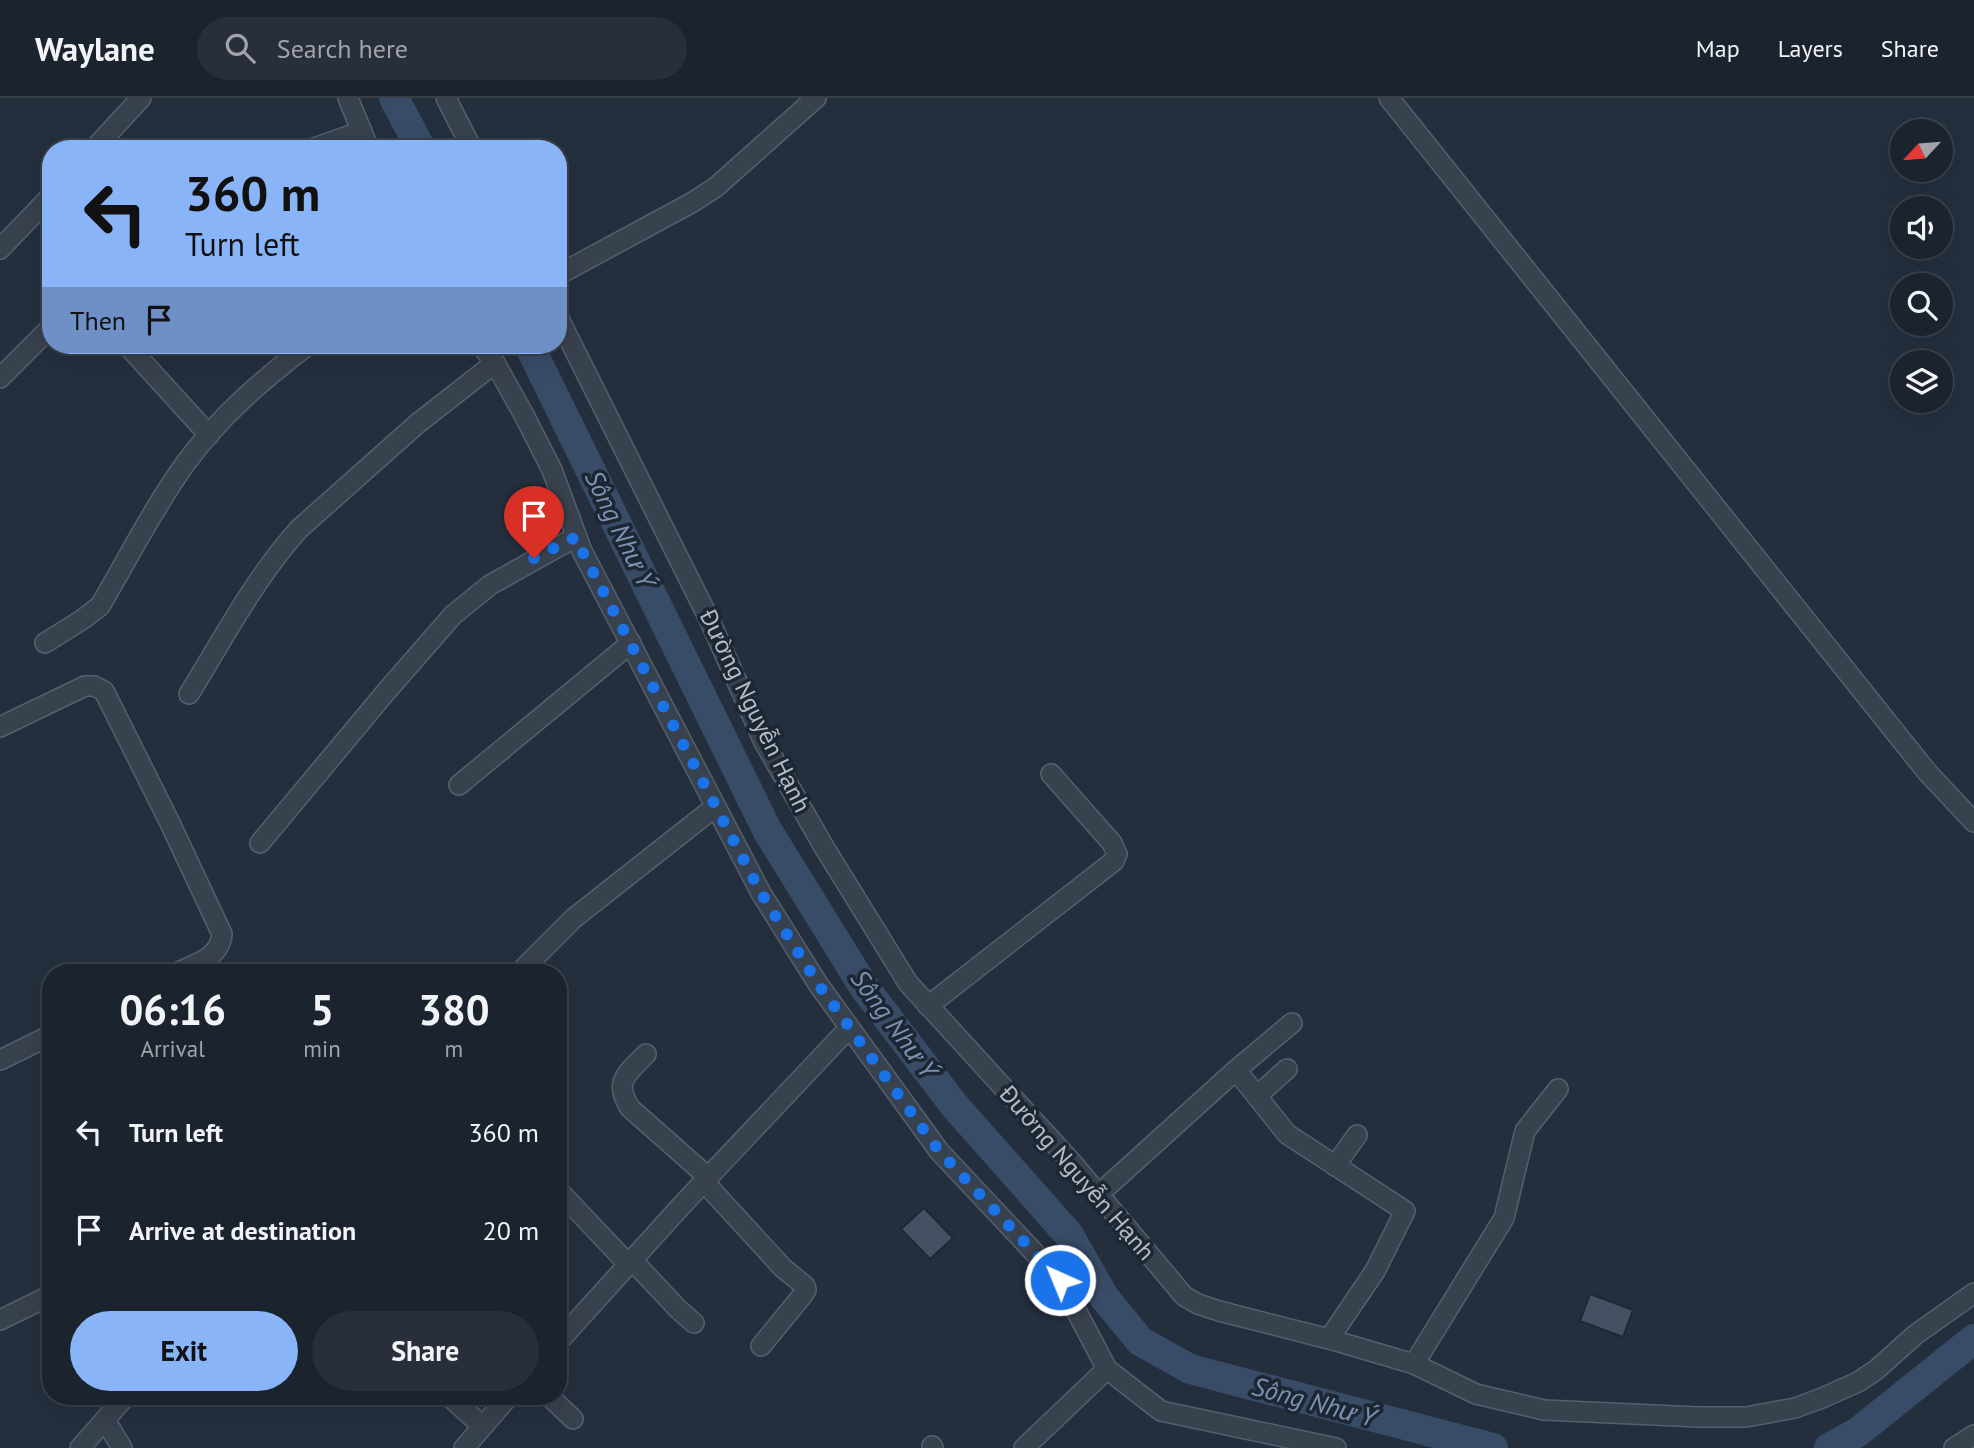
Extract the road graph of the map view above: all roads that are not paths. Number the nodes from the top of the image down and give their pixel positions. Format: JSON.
{"nodes":[{"id":1,"x":141,"y":98,"type":"edge"},
{"id":2,"x":348,"y":98,"type":"edge"},
{"id":3,"x":446,"y":98,"type":"edge"},
{"id":4,"x":816,"y":98,"type":"edge"},
{"id":5,"x":1389,"y":98,"type":"edge"},
{"id":6,"x":102,"y":140,"type":"edge"},
{"id":7,"x":365,"y":140,"type":"edge"},
{"id":8,"x":467,"y":140,"type":"edge"},
{"id":9,"x":42,"y":205,"type":"edge"},
{"id":10,"x":0,"y":249,"type":"edge"},
{"id":11,"x":567,"y":270,"type":"edge"},
{"id":12,"x":567,"y":335,"type":"edge"},
{"id":13,"x":42,"y":336,"type":"edge"},
{"id":14,"x":135,"y":354,"type":"edge"},
{"id":15,"x":296,"y":354,"type":"edge"},
{"id":16,"x":488,"y":354,"type":"edge"},
{"id":17,"x":495,"y":363,"type":"junction"},
{"id":18,"x":0,"y":378,"type":"edge"},
{"id":19,"x":209,"y":435,"type":"junction"},
{"id":20,"x":576,"y":537,"type":"junction"},
{"id":21,"x":45,"y":643,"type":"dead end"},
{"id":22,"x":631,"y":643,"type":"junction"},
{"id":23,"x":188,"y":694,"type":"dead end"},
{"id":24,"x":0,"y":727,"type":"edge"},
{"id":25,"x":1051,"y":774,"type":"dead end"},
{"id":26,"x":459,"y":785,"type":"dead end"},
{"id":27,"x":715,"y":807,"type":"junction"},
{"id":28,"x":1974,"y":822,"type":"edge"},
{"id":29,"x":260,"y":843,"type":"dead end"},
{"id":30,"x":194,"y":964,"type":"edge"},
{"id":31,"x":528,"y":964,"type":"edge"},
{"id":32,"x":928,"y":1006,"type":"junction"},
{"id":33,"x":1292,"y":1023,"type":"dead end"},
{"id":34,"x":849,"y":1028,"type":"junction"},
{"id":35,"x":42,"y":1039,"type":"edge"},
{"id":36,"x":646,"y":1054,"type":"dead end"},
{"id":37,"x":0,"y":1060,"type":"edge"},
{"id":38,"x":1287,"y":1069,"type":"dead end"},
{"id":39,"x":1236,"y":1070,"type":"junction"},
{"id":40,"x":1558,"y":1089,"type":"dead end"},
{"id":41,"x":1257,"y":1096,"type":"junction"},
{"id":42,"x":1357,"y":1135,"type":"dead end"},
{"id":43,"x":1335,"y":1166,"type":"junction"},
{"id":44,"x":706,"y":1180,"type":"junction"},
{"id":45,"x":1099,"y":1194,"type":"junction"},
{"id":46,"x":567,"y":1199,"type":"edge"},
{"id":47,"x":630,"y":1262,"type":"junction"},
{"id":48,"x":1974,"y":1293,"type":"edge"},
{"id":49,"x":42,"y":1299,"type":"edge"},
{"id":50,"x":0,"y":1320,"type":"edge"},
{"id":51,"x":694,"y":1323,"type":"dead end"},
{"id":52,"x":567,"y":1332,"type":"edge"},
{"id":53,"x":1329,"y":1339,"type":"junction"},
{"id":54,"x":761,"y":1346,"type":"dead end"},
{"id":55,"x":1414,"y":1364,"type":"junction"},
{"id":56,"x":1107,"y":1369,"type":"junction"},
{"id":57,"x":118,"y":1405,"type":"edge"},
{"id":58,"x":459,"y":1405,"type":"edge"},
{"id":59,"x":501,"y":1405,"type":"edge"},
{"id":60,"x":558,"y":1405,"type":"edge"},
{"id":61,"x":573,"y":1419,"type":"dead end"},
{"id":62,"x":105,"y":1420,"type":"junction"},
{"id":63,"x":482,"y":1426,"type":"junction"},
{"id":64,"x":1974,"y":1435,"type":"edge"},
{"id":65,"x":80,"y":1448,"type":"edge"},
{"id":66,"x":122,"y":1448,"type":"edge"},
{"id":67,"x":464,"y":1448,"type":"edge"},
{"id":68,"x":1024,"y":1448,"type":"edge"},
{"id":69,"x":1336,"y":1448,"type":"edge"},
{"id":70,"x":1954,"y":1448,"type":"edge"}],
"edges":[{"from":1,"to":6,"type":"street"},
{"from":2,"to":7,"type":"street"},
{"from":3,"to":8,"type":"street"},
{"from":4,"to":11,"type":"street"},
{"from":5,"to":28,"type":"street"},
{"from":9,"to":10,"type":"street"},
{"from":12,"to":32,"type":"street","name":"Đường Nguyễn Hạnh"},
{"from":13,"to":18,"type":"street"},
{"from":14,"to":19,"type":"street"},
{"from":15,"to":19,"type":"street"},
{"from":16,"to":17,"type":"street"},
{"from":17,"to":20,"type":"street"},
{"from":17,"to":23,"type":"street"},
{"from":19,"to":21,"type":"street"},
{"from":20,"to":22,"type":"street"},
{"from":20,"to":29,"type":"street"},
{"from":22,"to":26,"type":"street"},
{"from":22,"to":27,"type":"street"},
{"from":24,"to":30,"type":"street"},
{"from":25,"to":32,"type":"street"},
{"from":27,"to":31,"type":"street"},
{"from":27,"to":34,"type":"street"},
{"from":32,"to":45,"type":"street","name":"Đường Nguyễn Hạnh"},
{"from":33,"to":39,"type":"street"},
{"from":34,"to":44,"type":"street"},
{"from":34,"to":56,"type":"street"},
{"from":35,"to":37,"type":"street"},
{"from":36,"to":44,"type":"street"},
{"from":38,"to":41,"type":"street"},
{"from":39,"to":41,"type":"street"},
{"from":39,"to":45,"type":"street"},
{"from":40,"to":55,"type":"street"},
{"from":41,"to":43,"type":"street"},
{"from":42,"to":43,"type":"street"},
{"from":43,"to":53,"type":"street"},
{"from":44,"to":47,"type":"street"},
{"from":44,"to":54,"type":"street"},
{"from":45,"to":53,"type":"street","name":"Đường Nguyễn Hạnh"},
{"from":46,"to":47,"type":"street"},
{"from":47,"to":51,"type":"street"},
{"from":47,"to":52,"type":"street"},
{"from":48,"to":55,"type":"street","name":"Đường Nguyễn Hạnh"},
{"from":49,"to":50,"type":"street"},
{"from":53,"to":55,"type":"street","name":"Đường Nguyễn Hạnh"},
{"from":56,"to":68,"type":"street"},
{"from":56,"to":69,"type":"street"},
{"from":57,"to":62,"type":"street"},
{"from":58,"to":63,"type":"street"},
{"from":59,"to":63,"type":"street"},
{"from":60,"to":61,"type":"street"},
{"from":62,"to":65,"type":"street"},
{"from":62,"to":66,"type":"street"},
{"from":63,"to":67,"type":"street"},
{"from":64,"to":70,"type":"street"}]}
